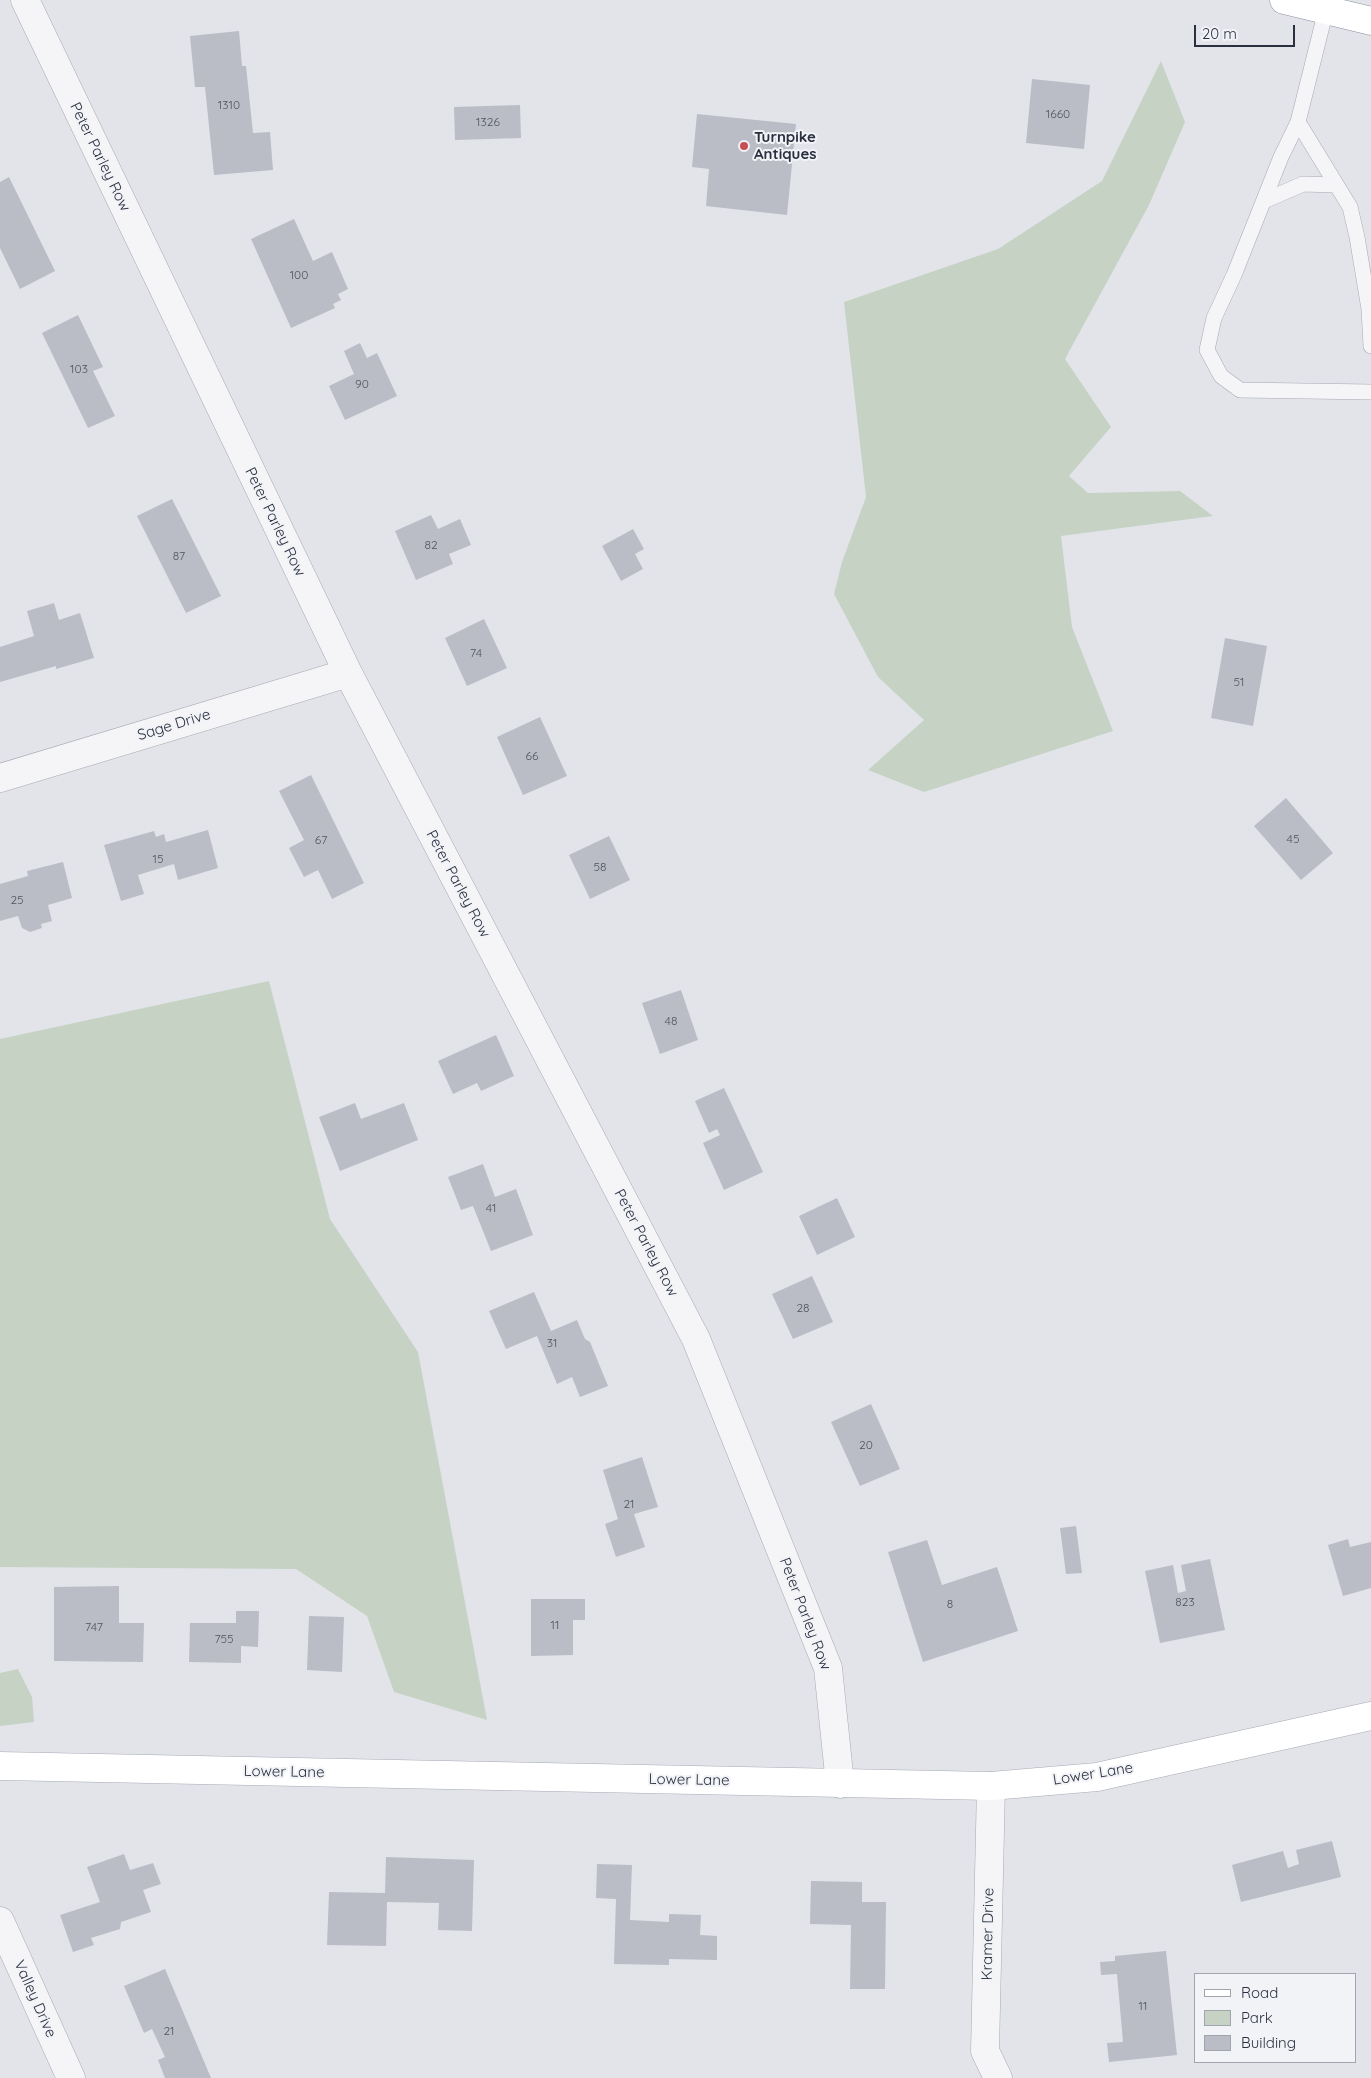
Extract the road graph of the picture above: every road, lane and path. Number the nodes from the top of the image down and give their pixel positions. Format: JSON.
{"nodes":[{"id":1,"x":24,"y":0,"type":"edge"},
{"id":2,"x":1284,"y":0,"type":"edge"},
{"id":3,"x":1326,"y":10,"type":"junction"},
{"id":4,"x":1371,"y":21,"type":"edge"},
{"id":5,"x":1298,"y":122,"type":"junction"},
{"id":6,"x":1336,"y":185,"type":"junction"},
{"id":7,"x":1264,"y":201,"type":"junction"},
{"id":8,"x":1371,"y":346,"type":"edge"},
{"id":9,"x":1371,"y":392,"type":"edge"},
{"id":10,"x":348,"y":673,"type":"junction"},
{"id":11,"x":0,"y":778,"type":"edge"},
{"id":12,"x":1371,"y":1716,"type":"edge"},
{"id":13,"x":0,"y":1766,"type":"edge"},
{"id":14,"x":840,"y":1784,"type":"junction"},
{"id":15,"x":991,"y":1786,"type":"junction"},
{"id":16,"x":0,"y":1921,"type":"edge"},
{"id":17,"x":71,"y":2078,"type":"edge"},
{"id":18,"x":998,"y":2078,"type":"edge"}],
"edges":[{"from":1,"to":10,"type":"street","name":"Peter Parley Row"},
{"from":2,"to":3,"type":"main road"},
{"from":3,"to":4,"type":"main road"},
{"from":3,"to":5,"type":"lane"},
{"from":5,"to":6,"type":"lane"},
{"from":5,"to":7,"type":"lane"},
{"from":6,"to":7,"type":"lane"},
{"from":6,"to":8,"type":"lane"},
{"from":7,"to":9,"type":"lane"},
{"from":10,"to":11,"type":"street","name":"Sage Drive"},
{"from":10,"to":14,"type":"street","name":"Peter Parley Row"},
{"from":12,"to":15,"type":"main road","name":"Lower Lane"},
{"from":13,"to":14,"type":"main road","name":"Lower Lane"},
{"from":14,"to":15,"type":"main road","name":"Lower Lane"},
{"from":15,"to":18,"type":"street","name":"Kramer Drive"},
{"from":16,"to":17,"type":"street","name":"Valley Drive"}]}
